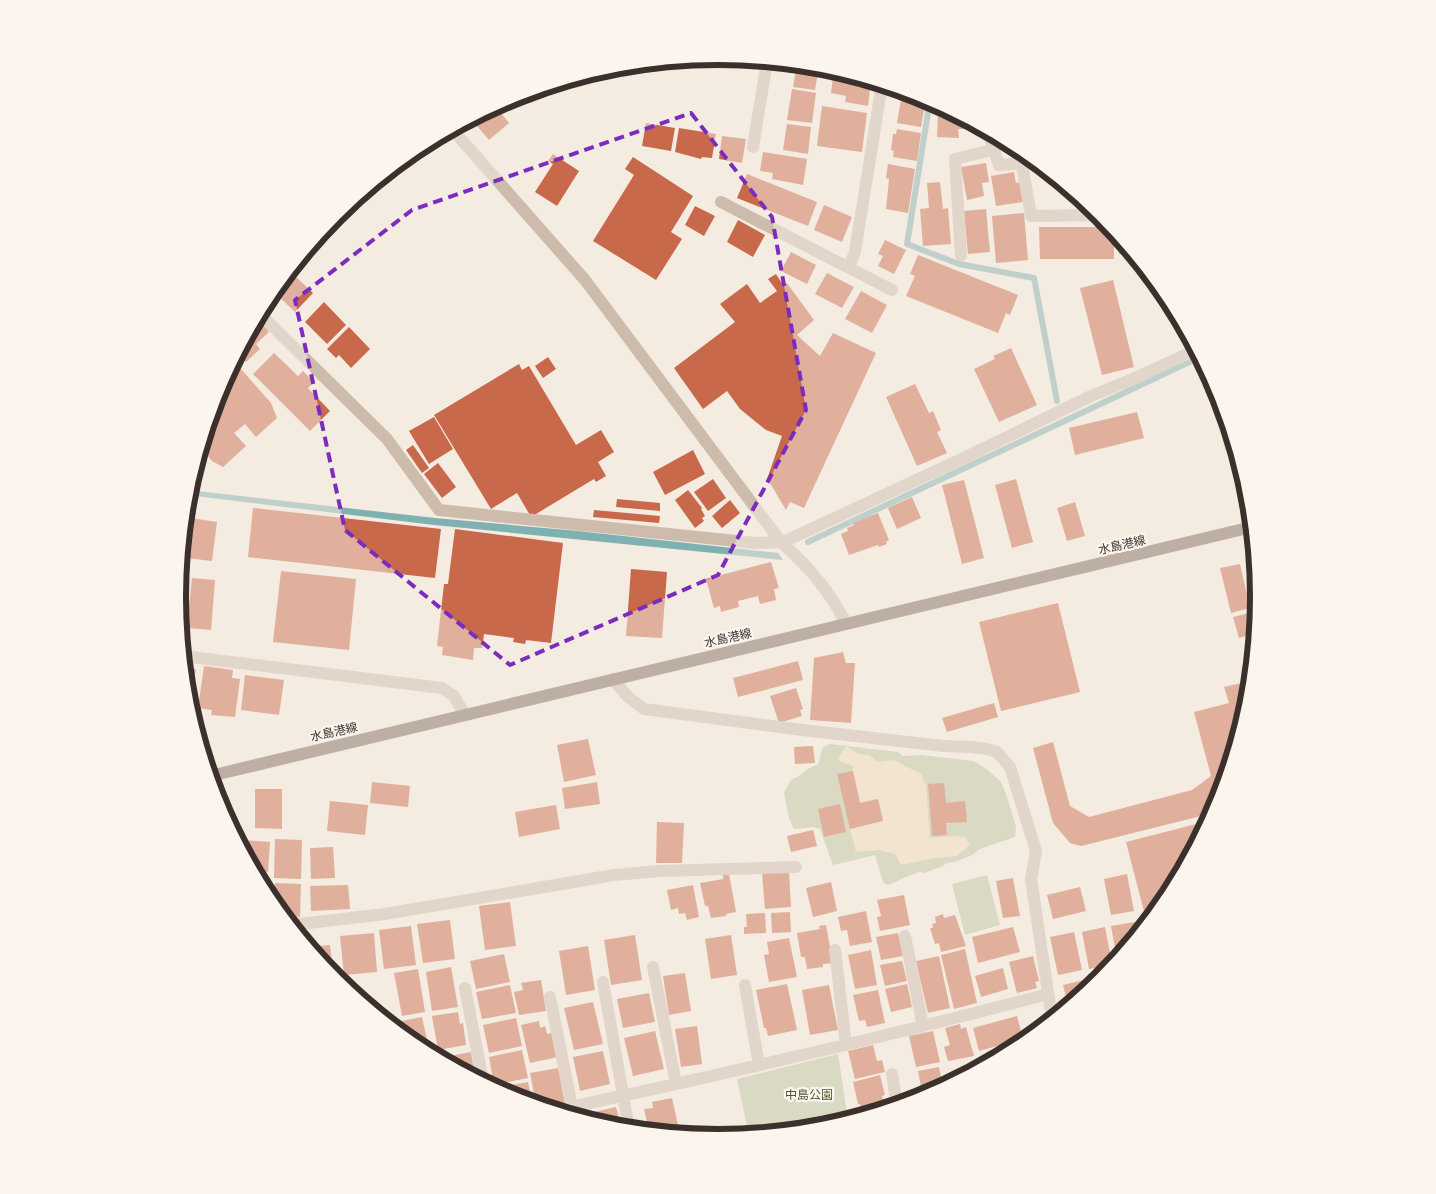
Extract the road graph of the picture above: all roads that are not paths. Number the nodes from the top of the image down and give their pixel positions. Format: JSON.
{"nodes":[{"id":1,"x":765,"y":67,"type":"edge"},
{"id":2,"x":881,"y":91,"type":"edge"},
{"id":3,"x":456,"y":134,"type":"edge"},
{"id":4,"x":989,"y":139,"type":"edge"},
{"id":5,"x":753,"y":147,"type":"dead end"},
{"id":6,"x":992,"y":150,"type":"junction"},
{"id":7,"x":1026,"y":163,"type":"edge"},
{"id":8,"x":1022,"y":164,"type":"junction"},
{"id":9,"x":721,"y":202,"type":"dead end"},
{"id":10,"x":1088,"y":215,"type":"edge"},
{"id":11,"x":961,"y":255,"type":"dead end"},
{"id":12,"x":850,"y":267,"type":"junction"},
{"id":13,"x":892,"y":290,"type":"dead end"},
{"id":14,"x":265,"y":318,"type":"edge"},
{"id":15,"x":1190,"y":353,"type":"edge"},
{"id":16,"x":1245,"y":529,"type":"edge"},
{"id":17,"x":781,"y":542,"type":"junction"},
{"id":18,"x":846,"y":624,"type":"junction"},
{"id":19,"x":190,"y":657,"type":"edge"},
{"id":20,"x":613,"y":679,"type":"junction"},
{"id":21,"x":465,"y":715,"type":"junction"},
{"id":22,"x":216,"y":774,"type":"edge"},
{"id":23,"x":796,"y":867,"type":"dead end"},
{"id":24,"x":299,"y":924,"type":"edge"},
{"id":25,"x":905,"y":936,"type":"dead end"},
{"id":26,"x":835,"y":950,"type":"dead end"},
{"id":27,"x":653,"y":967,"type":"dead end"},
{"id":28,"x":603,"y":982,"type":"dead end"},
{"id":29,"x":744,"y":985,"type":"dead end"},
{"id":30,"x":465,"y":988,"type":"dead end"},
{"id":31,"x":1048,"y":994,"type":"junction"},
{"id":32,"x":550,"y":997,"type":"dead end"},
{"id":33,"x":1051,"y":1012,"type":"edge"},
{"id":34,"x":922,"y":1027,"type":"junction"},
{"id":35,"x":846,"y":1045,"type":"junction"},
{"id":36,"x":759,"y":1065,"type":"junction"},
{"id":37,"x":480,"y":1073,"type":"edge"},
{"id":38,"x":892,"y":1074,"type":"dead end"},
{"id":39,"x":676,"y":1084,"type":"junction"},
{"id":40,"x":623,"y":1096,"type":"junction"},
{"id":41,"x":896,"y":1098,"type":"edge"},
{"id":42,"x":572,"y":1107,"type":"junction"},
{"id":43,"x":569,"y":1108,"type":"edge"},
{"id":44,"x":628,"y":1121,"type":"edge"}],
"edges":[{"from":1,"to":5,"type":"street"},
{"from":2,"to":12,"type":"street"},
{"from":3,"to":17,"type":"street"},
{"from":4,"to":6,"type":"street"},
{"from":6,"to":8,"type":"street"},
{"from":6,"to":11,"type":"street"},
{"from":7,"to":8,"type":"street"},
{"from":8,"to":10,"type":"street"},
{"from":9,"to":12,"type":"street"},
{"from":12,"to":13,"type":"street"},
{"from":14,"to":17,"type":"street"},
{"from":15,"to":17,"type":"street"},
{"from":16,"to":18,"type":"main road","name":"水島港線"},
{"from":17,"to":18,"type":"street"},
{"from":18,"to":20,"type":"main road","name":"水島港線"},
{"from":19,"to":21,"type":"street"},
{"from":20,"to":21,"type":"main road","name":"水島港線"},
{"from":20,"to":31,"type":"street"},
{"from":21,"to":22,"type":"main road","name":"水島港線"},
{"from":23,"to":24,"type":"street"},
{"from":25,"to":34,"type":"street"},
{"from":26,"to":35,"type":"street"},
{"from":27,"to":39,"type":"street"},
{"from":28,"to":40,"type":"street"},
{"from":29,"to":36,"type":"street"},
{"from":30,"to":37,"type":"street"},
{"from":31,"to":33,"type":"street"},
{"from":31,"to":34,"type":"street"},
{"from":32,"to":42,"type":"street"},
{"from":34,"to":35,"type":"street"},
{"from":35,"to":36,"type":"street"},
{"from":36,"to":39,"type":"street"},
{"from":38,"to":41,"type":"street"},
{"from":39,"to":40,"type":"street"},
{"from":40,"to":42,"type":"street"},
{"from":40,"to":44,"type":"street"},
{"from":42,"to":43,"type":"street"}]}
